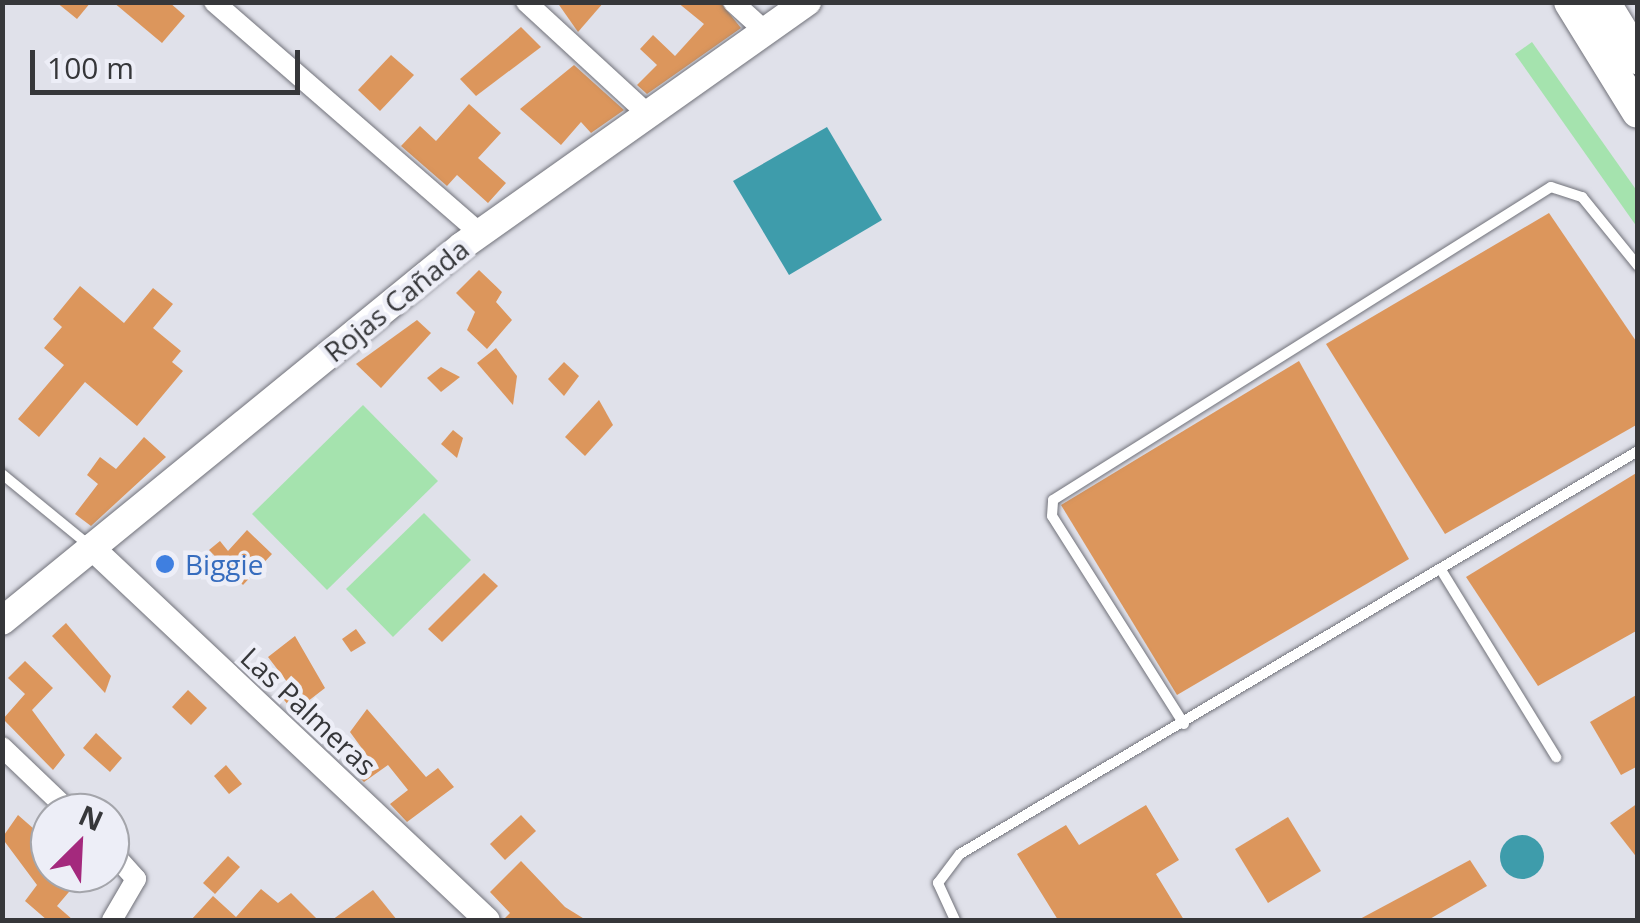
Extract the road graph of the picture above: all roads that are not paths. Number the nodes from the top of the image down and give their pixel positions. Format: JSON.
{"nodes":[{"id":1,"x":214,"y":2,"type":"edge"},
{"id":2,"x":526,"y":2,"type":"edge"},
{"id":3,"x":732,"y":2,"type":"edge"},
{"id":4,"x":807,"y":2,"type":"edge"},
{"id":5,"x":1570,"y":2,"type":"edge"},
{"id":6,"x":1604,"y":2,"type":"edge"},
{"id":7,"x":766,"y":32,"type":"junction"},
{"id":8,"x":1638,"y":58,"type":"edge"},
{"id":9,"x":1638,"y":112,"type":"edge"},
{"id":10,"x":649,"y":115,"type":"junction"},
{"id":11,"x":480,"y":233,"type":"junction"},
{"id":12,"x":1638,"y":266,"type":"edge"},
{"id":13,"x":1638,"y":452,"type":"edge"},
{"id":14,"x":2,"y":474,"type":"edge"},
{"id":15,"x":90,"y":546,"type":"junction"},
{"id":16,"x":1440,"y":570,"type":"junction"},
{"id":17,"x":2,"y":621,"type":"edge"},
{"id":18,"x":1184,"y":724,"type":"junction"},
{"id":19,"x":2,"y":747,"type":"edge"},
{"id":20,"x":1556,"y":757,"type":"dead end"},
{"id":21,"x":50,"y":793,"type":"edge"},
{"id":22,"x":130,"y":872,"type":"edge"},
{"id":23,"x":120,"y":918,"type":"edge"},
{"id":24,"x":487,"y":920,"type":"edge"},
{"id":25,"x":955,"y":920,"type":"edge"}],
"edges":[{"from":1,"to":11,"type":"street"},
{"from":2,"to":10,"type":"street"},
{"from":3,"to":7,"type":"street"},
{"from":4,"to":7,"type":"main road","name":"Rojas Cañada"},
{"from":5,"to":9,"type":"highway"},
{"from":6,"to":8,"type":"highway"},
{"from":7,"to":10,"type":"main road","name":"Rojas Cañada"},
{"from":10,"to":11,"type":"main road","name":"Rojas Cañada"},
{"from":11,"to":15,"type":"main road","name":"Rojas Cañada"},
{"from":12,"to":18,"type":"lane"},
{"from":13,"to":16,"type":"lane"},
{"from":14,"to":15,"type":"lane"},
{"from":15,"to":17,"type":"main road","name":"Rojas Cañada"},
{"from":15,"to":24,"type":"street","name":"Las Palmeras"},
{"from":16,"to":18,"type":"lane"},
{"from":16,"to":20,"type":"lane"},
{"from":18,"to":25,"type":"lane"},
{"from":19,"to":21,"type":"street"},
{"from":22,"to":23,"type":"street"}]}
